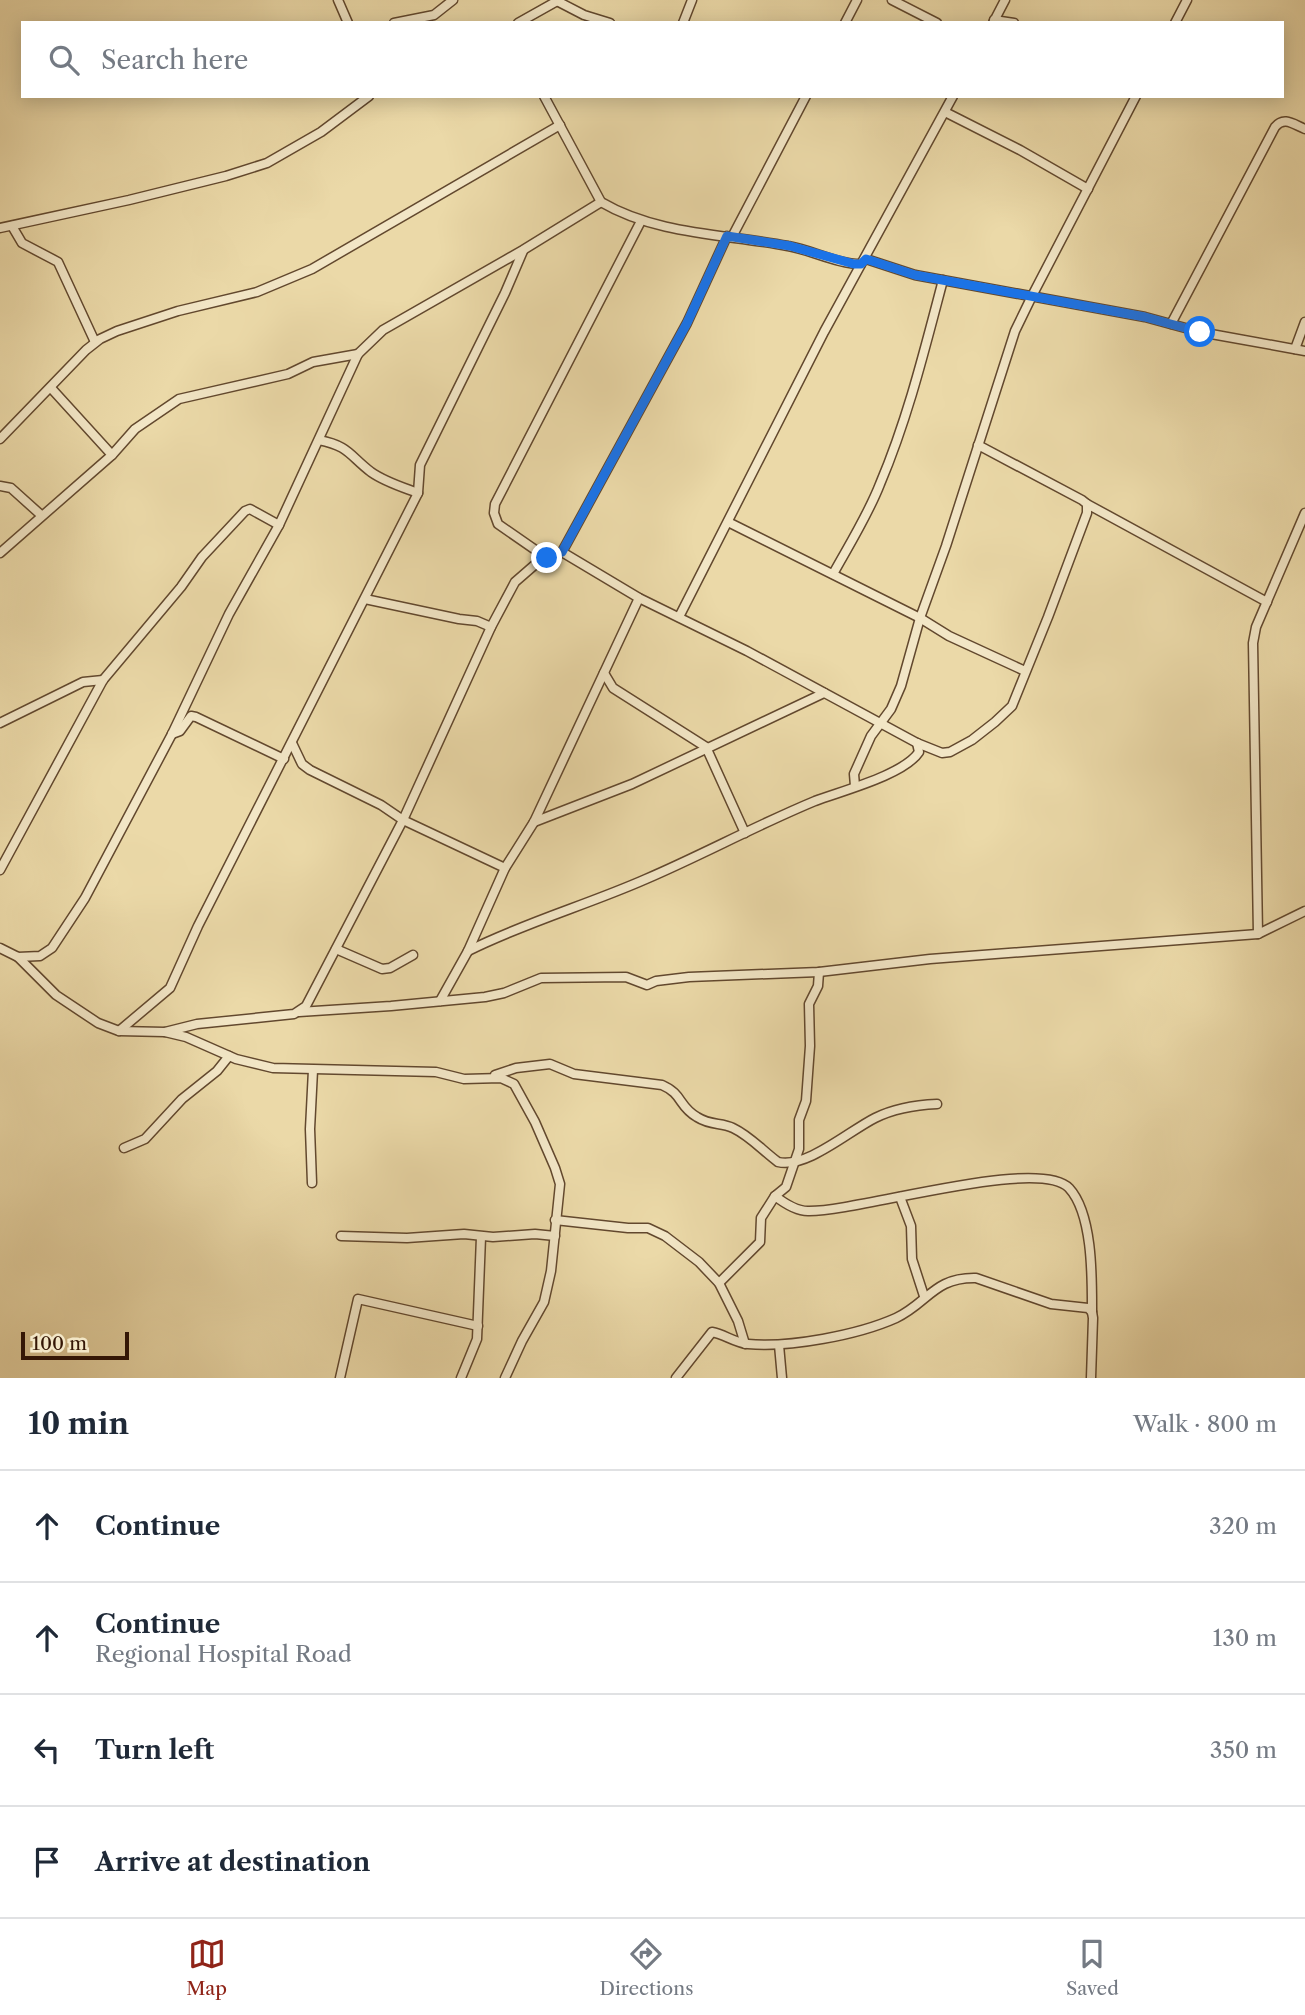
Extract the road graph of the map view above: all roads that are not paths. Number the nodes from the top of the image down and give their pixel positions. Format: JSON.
{"nodes":[{"id":1,"x":338,"y":0,"type":"edge"},
{"id":2,"x":453,"y":0,"type":"edge"},
{"id":3,"x":692,"y":0,"type":"edge"},
{"id":4,"x":857,"y":0,"type":"edge"},
{"id":5,"x":892,"y":0,"type":"edge"},
{"id":6,"x":1005,"y":0,"type":"edge"},
{"id":7,"x":1187,"y":0,"type":"edge"},
{"id":8,"x":558,"y":1,"type":"edge"},
{"id":9,"x":347,"y":21,"type":"edge"},
{"id":10,"x":404,"y":21,"type":"edge"},
{"id":11,"x":523,"y":21,"type":"edge"},
{"id":12,"x":604,"y":21,"type":"edge"},
{"id":13,"x":683,"y":21,"type":"edge"},
{"id":14,"x":846,"y":21,"type":"edge"},
{"id":15,"x":933,"y":21,"type":"edge"},
{"id":16,"x":994,"y":21,"type":"edge"},
{"id":17,"x":1176,"y":21,"type":"edge"},
{"id":18,"x":366,"y":98,"type":"edge"},
{"id":19,"x":545,"y":98,"type":"edge"},
{"id":20,"x":805,"y":98,"type":"edge"},
{"id":21,"x":952,"y":98,"type":"edge"},
{"id":22,"x":1135,"y":98,"type":"edge"},
{"id":23,"x":945,"y":112,"type":"junction"},
{"id":24,"x":560,"y":125,"type":"junction"},
{"id":25,"x":1305,"y":129,"type":"edge"},
{"id":26,"x":1088,"y":189,"type":"junction"},
{"id":27,"x":601,"y":202,"type":"junction"},
{"id":28,"x":641,"y":220,"type":"junction"},
{"id":29,"x":12,"y":226,"type":"junction"},
{"id":30,"x":0,"y":228,"type":"edge"},
{"id":31,"x":729,"y":236,"type":"junction"},
{"id":32,"x":523,"y":250,"type":"junction"},
{"id":33,"x":863,"y":262,"type":"junction"},
{"id":34,"x":943,"y":279,"type":"junction"},
{"id":35,"x":1032,"y":296,"type":"junction"},
{"id":36,"x":1305,"y":323,"type":"edge"},
{"id":37,"x":1171,"y":324,"type":"junction"},
{"id":38,"x":95,"y":342,"type":"junction"},
{"id":39,"x":1295,"y":349,"type":"junction"},
{"id":40,"x":1305,"y":351,"type":"edge"},
{"id":41,"x":358,"y":354,"type":"junction"},
{"id":42,"x":51,"y":388,"type":"junction"},
{"id":43,"x":0,"y":439,"type":"edge"},
{"id":44,"x":318,"y":440,"type":"junction"},
{"id":45,"x":978,"y":445,"type":"junction"},
{"id":46,"x":111,"y":455,"type":"junction"},
{"id":47,"x":0,"y":486,"type":"edge"},
{"id":48,"x":418,"y":492,"type":"junction"},
{"id":49,"x":1087,"y":503,"type":"junction"},
{"id":50,"x":1305,"y":513,"type":"edge"},
{"id":51,"x":41,"y":515,"type":"junction"},
{"id":52,"x":728,"y":522,"type":"junction"},
{"id":53,"x":279,"y":525,"type":"junction"},
{"id":54,"x":562,"y":552,"type":"junction"},
{"id":55,"x":0,"y":553,"type":"edge"},
{"id":56,"x":547,"y":558,"type":"junction"},
{"id":57,"x":833,"y":574,"type":"junction"},
{"id":58,"x":639,"y":597,"type":"junction"},
{"id":59,"x":365,"y":599,"type":"junction"},
{"id":60,"x":1267,"y":602,"type":"junction"},
{"id":61,"x":679,"y":617,"type":"junction"},
{"id":62,"x":920,"y":618,"type":"junction"},
{"id":63,"x":491,"y":627,"type":"junction"},
{"id":64,"x":1025,"y":671,"type":"junction"},
{"id":65,"x":604,"y":673,"type":"junction"},
{"id":66,"x":103,"y":680,"type":"junction"},
{"id":67,"x":824,"y":693,"type":"junction"},
{"id":68,"x":0,"y":723,"type":"edge"},
{"id":69,"x":882,"y":724,"type":"junction"},
{"id":70,"x":172,"y":734,"type":"junction"},
{"id":71,"x":292,"y":743,"type":"junction"},
{"id":72,"x":917,"y":743,"type":"junction"},
{"id":73,"x":706,"y":747,"type":"junction"},
{"id":74,"x":284,"y":758,"type":"junction"},
{"id":75,"x":855,"y":786,"type":"junction"},
{"id":76,"x":403,"y":820,"type":"junction"},
{"id":77,"x":534,"y":822,"type":"junction"},
{"id":78,"x":745,"y":833,"type":"junction"},
{"id":79,"x":505,"y":869,"type":"junction"},
{"id":80,"x":0,"y":870,"type":"edge"},
{"id":81,"x":1305,"y":911,"type":"edge"},
{"id":82,"x":1258,"y":934,"type":"junction"},
{"id":83,"x":337,"y":948,"type":"junction"},
{"id":84,"x":0,"y":949,"type":"edge"},
{"id":85,"x":468,"y":951,"type":"junction"},
{"id":86,"x":413,"y":955,"type":"dead end"},
{"id":87,"x":18,"y":957,"type":"junction"},
{"id":88,"x":819,"y":972,"type":"junction"},
{"id":89,"x":440,"y":1001,"type":"junction"},
{"id":90,"x":299,"y":1012,"type":"junction"},
{"id":91,"x":119,"y":1031,"type":"junction"},
{"id":92,"x":165,"y":1032,"type":"junction"},
{"id":93,"x":229,"y":1056,"type":"junction"},
{"id":94,"x":313,"y":1070,"type":"junction"},
{"id":95,"x":493,"y":1077,"type":"junction"},
{"id":96,"x":937,"y":1104,"type":"dead end"},
{"id":97,"x":124,"y":1148,"type":"dead end"},
{"id":98,"x":793,"y":1162,"type":"junction"},
{"id":99,"x":312,"y":1183,"type":"dead end"},
{"id":100,"x":775,"y":1196,"type":"junction"},
{"id":101,"x":900,"y":1197,"type":"junction"},
{"id":102,"x":555,"y":1220,"type":"junction"},
{"id":103,"x":341,"y":1236,"type":"dead end"},
{"id":104,"x":555,"y":1236,"type":"junction"},
{"id":105,"x":481,"y":1237,"type":"junction"},
{"id":106,"x":719,"y":1283,"type":"junction"},
{"id":107,"x":924,"y":1296,"type":"junction"},
{"id":108,"x":1092,"y":1312,"type":"junction"},
{"id":109,"x":478,"y":1326,"type":"junction"},
{"id":110,"x":745,"y":1344,"type":"junction"},
{"id":111,"x":779,"y":1345,"type":"junction"},
{"id":112,"x":340,"y":1378,"type":"edge"},
{"id":113,"x":461,"y":1378,"type":"edge"},
{"id":114,"x":505,"y":1378,"type":"edge"},
{"id":115,"x":676,"y":1378,"type":"edge"},
{"id":116,"x":782,"y":1378,"type":"edge"},
{"id":117,"x":1091,"y":1378,"type":"edge"}],
"edges":[{"from":1,"to":9,"type":"street"},
{"from":2,"to":10,"type":"street"},
{"from":3,"to":13,"type":"street"},
{"from":4,"to":14,"type":"street"},
{"from":5,"to":15,"type":"street"},
{"from":6,"to":16,"type":"street"},
{"from":7,"to":17,"type":"street"},
{"from":8,"to":11,"type":"street"},
{"from":8,"to":12,"type":"street"},
{"from":18,"to":29,"type":"street"},
{"from":19,"to":24,"type":"street"},
{"from":20,"to":31,"type":"street"},
{"from":21,"to":23,"type":"street"},
{"from":22,"to":26,"type":"street"},
{"from":23,"to":26,"type":"street"},
{"from":23,"to":33,"type":"street"},
{"from":24,"to":27,"type":"street"},
{"from":24,"to":38,"type":"street"},
{"from":25,"to":37,"type":"street"},
{"from":26,"to":35,"type":"street"},
{"from":27,"to":28,"type":"street"},
{"from":27,"to":32,"type":"street"},
{"from":28,"to":31,"type":"street"},
{"from":28,"to":56,"type":"street"},
{"from":29,"to":30,"type":"street"},
{"from":29,"to":38,"type":"street"},
{"from":31,"to":33,"type":"street"},
{"from":31,"to":54,"type":"street"},
{"from":32,"to":41,"type":"street"},
{"from":32,"to":48,"type":"street"},
{"from":33,"to":34,"type":"street"},
{"from":33,"to":52,"type":"street"},
{"from":34,"to":35,"type":"street"},
{"from":34,"to":57,"type":"street"},
{"from":35,"to":37,"type":"street"},
{"from":35,"to":45,"type":"street"},
{"from":36,"to":39,"type":"street"},
{"from":37,"to":39,"type":"street"},
{"from":38,"to":42,"type":"street"},
{"from":39,"to":40,"type":"street"},
{"from":41,"to":44,"type":"street"},
{"from":41,"to":46,"type":"street"},
{"from":42,"to":43,"type":"street"},
{"from":42,"to":46,"type":"street"},
{"from":44,"to":48,"type":"street"},
{"from":44,"to":53,"type":"street"},
{"from":45,"to":49,"type":"street"},
{"from":45,"to":62,"type":"street"},
{"from":46,"to":51,"type":"street"},
{"from":47,"to":51,"type":"street"},
{"from":48,"to":59,"type":"street"},
{"from":49,"to":60,"type":"street"},
{"from":49,"to":64,"type":"street"},
{"from":50,"to":60,"type":"street"},
{"from":51,"to":55,"type":"street"},
{"from":52,"to":57,"type":"street"},
{"from":52,"to":61,"type":"street"},
{"from":53,"to":66,"type":"street"},
{"from":53,"to":70,"type":"street"},
{"from":54,"to":56,"type":"street"},
{"from":54,"to":58,"type":"street"},
{"from":56,"to":63,"type":"street"},
{"from":57,"to":62,"type":"street"},
{"from":58,"to":61,"type":"street"},
{"from":58,"to":65,"type":"street"},
{"from":59,"to":63,"type":"street"},
{"from":59,"to":71,"type":"street"},
{"from":60,"to":82,"type":"street"},
{"from":61,"to":67,"type":"street"},
{"from":62,"to":64,"type":"street"},
{"from":62,"to":69,"type":"street"},
{"from":63,"to":76,"type":"street"},
{"from":64,"to":72,"type":"street"},
{"from":65,"to":73,"type":"street"},
{"from":65,"to":77,"type":"street"},
{"from":66,"to":68,"type":"street"},
{"from":66,"to":80,"type":"street"},
{"from":67,"to":69,"type":"street"},
{"from":67,"to":73,"type":"street"},
{"from":69,"to":72,"type":"street"},
{"from":69,"to":75,"type":"street"},
{"from":70,"to":74,"type":"street"},
{"from":70,"to":87,"type":"street"},
{"from":71,"to":74,"type":"street"},
{"from":71,"to":76,"type":"street"},
{"from":72,"to":75,"type":"street"},
{"from":73,"to":77,"type":"street"},
{"from":73,"to":78,"type":"street"},
{"from":74,"to":91,"type":"street"},
{"from":75,"to":78,"type":"street"},
{"from":76,"to":79,"type":"street"},
{"from":76,"to":83,"type":"street"},
{"from":77,"to":79,"type":"street"},
{"from":78,"to":85,"type":"street"},
{"from":79,"to":85,"type":"street"},
{"from":81,"to":82,"type":"street"},
{"from":82,"to":88,"type":"street"},
{"from":83,"to":86,"type":"street"},
{"from":83,"to":90,"type":"street"},
{"from":84,"to":87,"type":"street"},
{"from":85,"to":89,"type":"street"},
{"from":87,"to":91,"type":"street"},
{"from":88,"to":89,"type":"street"},
{"from":88,"to":98,"type":"street"},
{"from":89,"to":90,"type":"street"},
{"from":90,"to":92,"type":"street"},
{"from":91,"to":92,"type":"street"},
{"from":92,"to":93,"type":"street"},
{"from":93,"to":94,"type":"street"},
{"from":93,"to":97,"type":"street"},
{"from":94,"to":95,"type":"street"},
{"from":94,"to":99,"type":"street"},
{"from":95,"to":98,"type":"street"},
{"from":95,"to":102,"type":"street"},
{"from":96,"to":98,"type":"street"},
{"from":98,"to":100,"type":"street"},
{"from":100,"to":101,"type":"street"},
{"from":100,"to":106,"type":"street"},
{"from":101,"to":107,"type":"street"},
{"from":101,"to":108,"type":"street"},
{"from":102,"to":104,"type":"street"},
{"from":102,"to":106,"type":"street"},
{"from":103,"to":105,"type":"street"},
{"from":104,"to":105,"type":"street"},
{"from":104,"to":114,"type":"street"},
{"from":105,"to":109,"type":"street"},
{"from":106,"to":110,"type":"street"},
{"from":107,"to":108,"type":"street"},
{"from":107,"to":111,"type":"street"},
{"from":108,"to":117,"type":"street"},
{"from":109,"to":112,"type":"street"},
{"from":109,"to":113,"type":"street"},
{"from":110,"to":111,"type":"street"},
{"from":110,"to":115,"type":"street"},
{"from":111,"to":116,"type":"street"}]}
